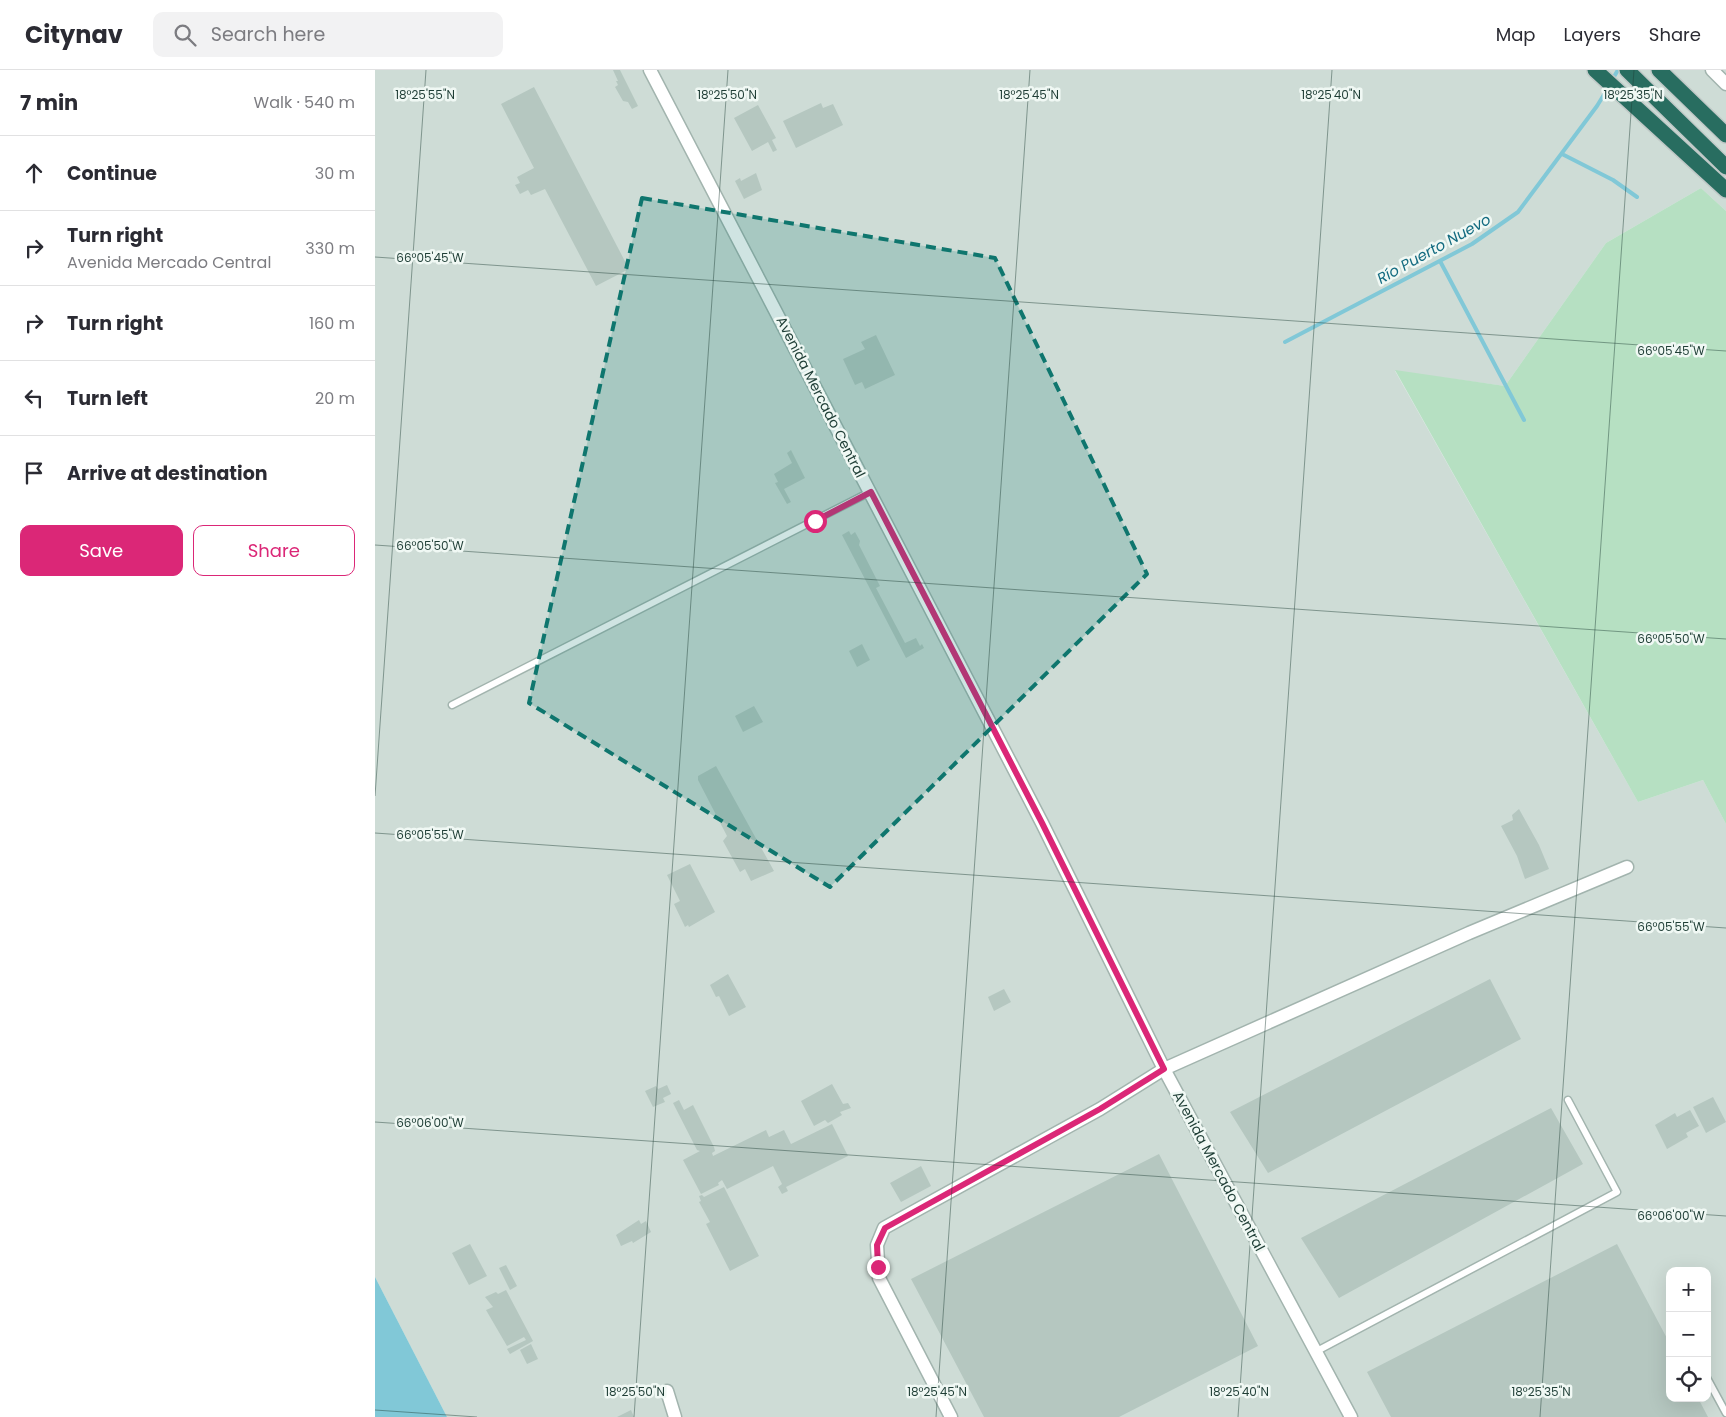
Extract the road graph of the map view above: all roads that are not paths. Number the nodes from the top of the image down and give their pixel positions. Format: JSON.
{"nodes":[{"id":1,"x":650,"y":70,"type":"edge"},
{"id":2,"x":1595,"y":70,"type":"edge"},
{"id":3,"x":1627,"y":70,"type":"edge"},
{"id":4,"x":1659,"y":70,"type":"edge"},
{"id":5,"x":1726,"y":135,"type":"edge"},
{"id":6,"x":1726,"y":167,"type":"edge"},
{"id":7,"x":1726,"y":190,"type":"edge"},
{"id":8,"x":871,"y":492,"type":"junction"},
{"id":9,"x":452,"y":705,"type":"dead end"},
{"id":10,"x":1627,"y":867,"type":"dead end"},
{"id":11,"x":1164,"y":1069,"type":"junction"},
{"id":12,"x":1568,"y":1100,"type":"dead end"},
{"id":13,"x":1317,"y":1351,"type":"junction"},
{"id":14,"x":1711,"y":1385,"type":"edge"},
{"id":15,"x":667,"y":1391,"type":"dead end"},
{"id":16,"x":1726,"y":1413,"type":"edge"},
{"id":17,"x":675,"y":1417,"type":"edge"},
{"id":18,"x":951,"y":1417,"type":"edge"},
{"id":19,"x":1351,"y":1417,"type":"edge"}],
"edges":[{"from":1,"to":8,"type":"street","name":"Avenida Mercado Central"},
{"from":2,"to":7,"type":"highway"},
{"from":3,"to":6,"type":"highway"},
{"from":4,"to":5,"type":"highway"},
{"from":8,"to":9,"type":"lane"},
{"from":8,"to":11,"type":"street","name":"Avenida Mercado Central"},
{"from":10,"to":11,"type":"street"},
{"from":11,"to":13,"type":"street","name":"Avenida Mercado Central"},
{"from":11,"to":18,"type":"street"},
{"from":12,"to":13,"type":"lane"},
{"from":13,"to":19,"type":"street","name":"Avenida Mercado Central"},
{"from":14,"to":16,"type":"lane"},
{"from":15,"to":17,"type":"street"}]}
